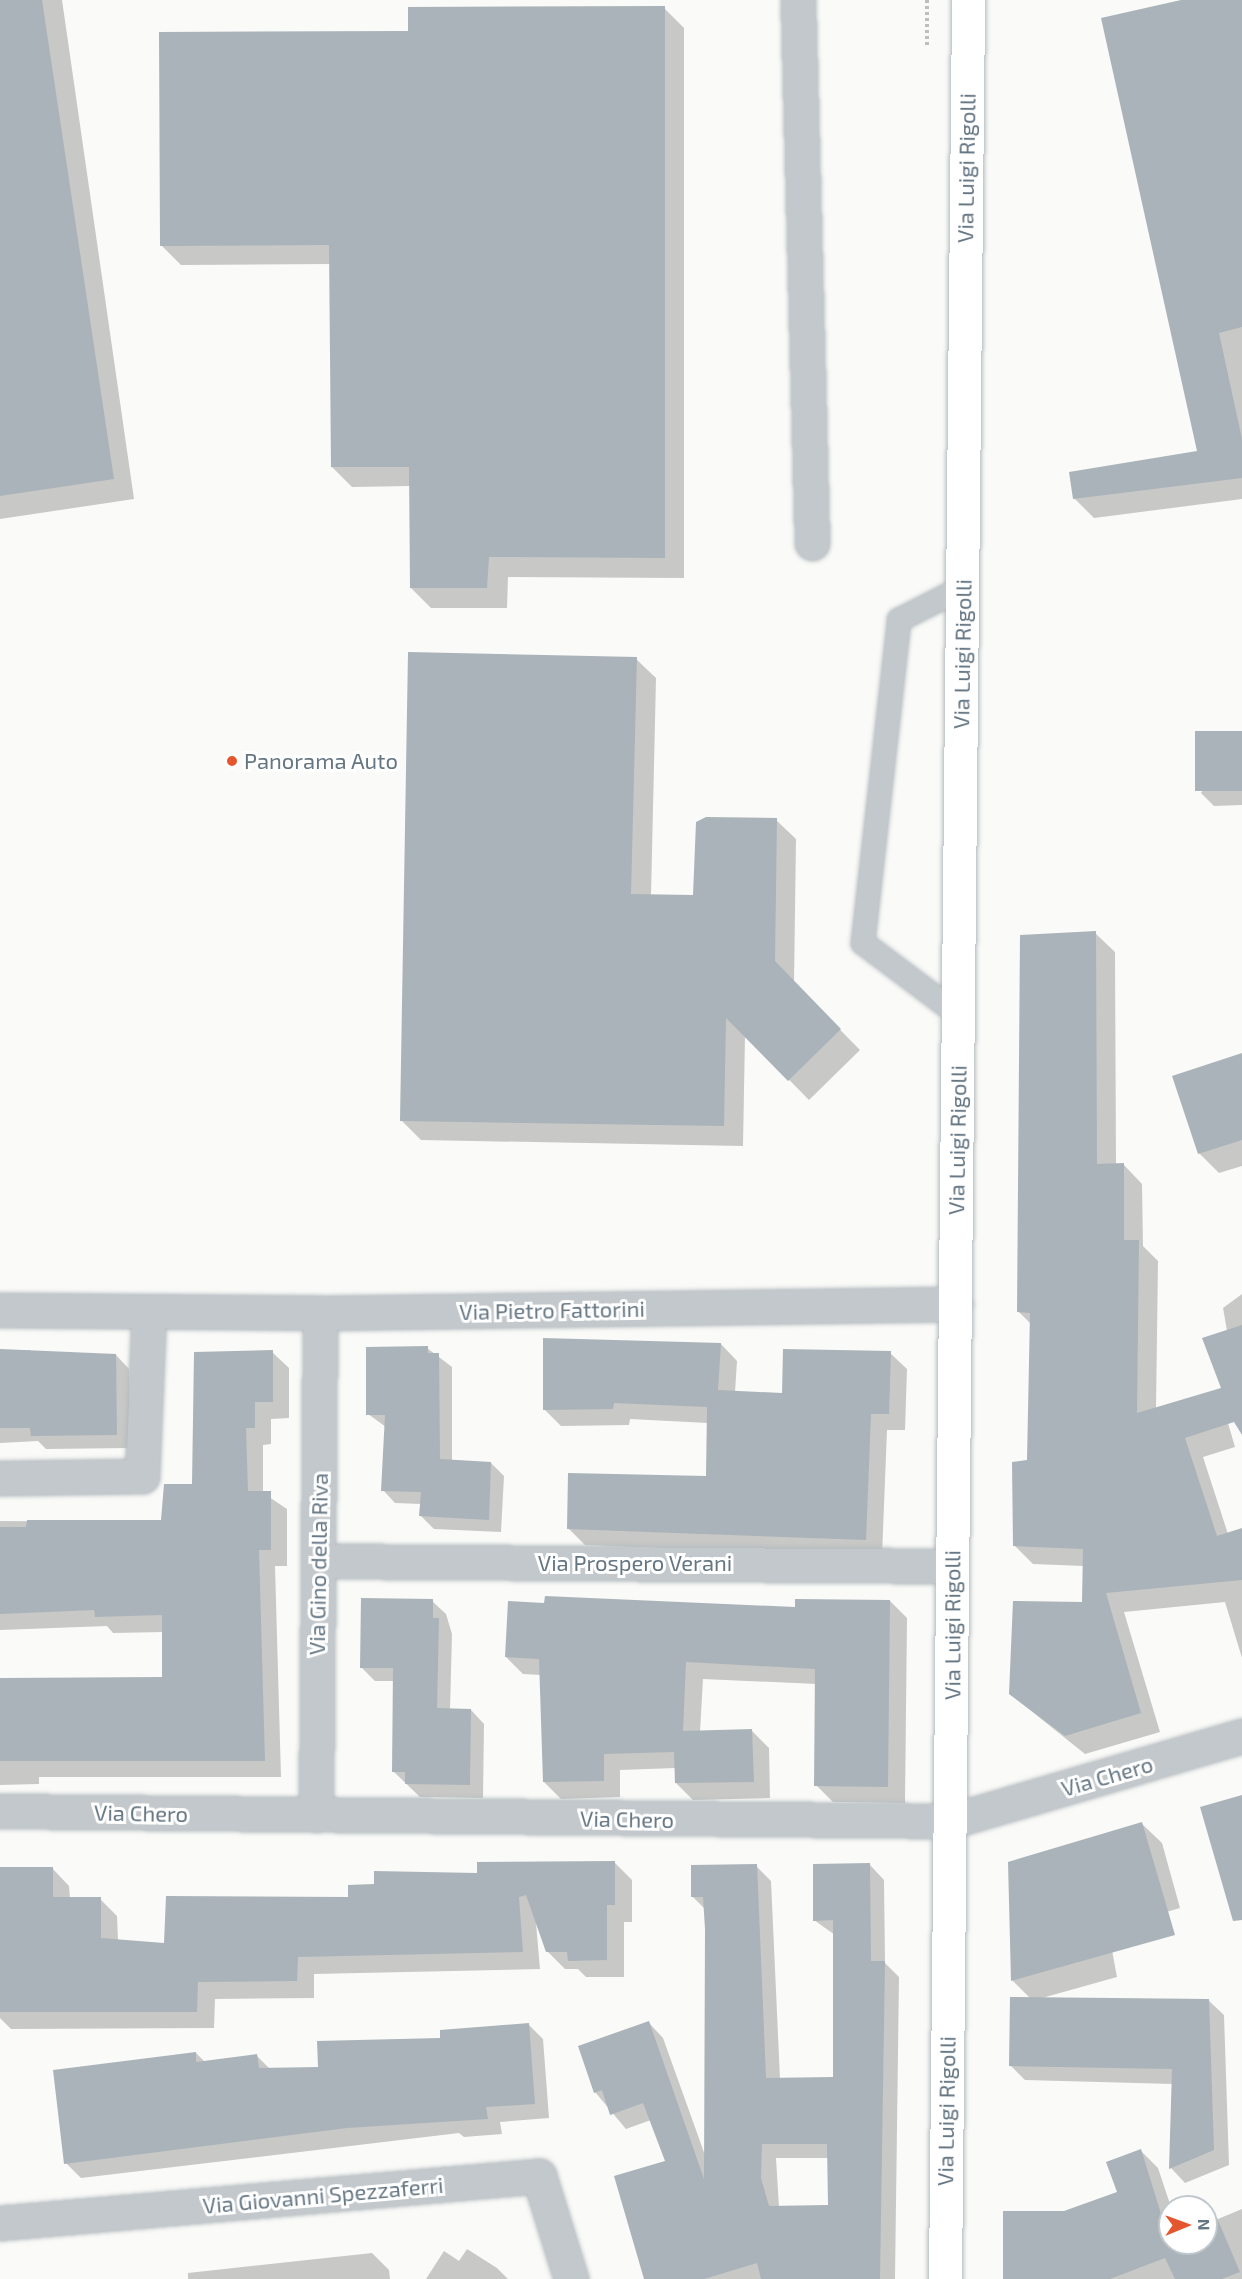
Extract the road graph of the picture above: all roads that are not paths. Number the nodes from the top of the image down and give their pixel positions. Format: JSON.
{"nodes":[{"id":1,"x":798,"y":0,"type":"edge"},
{"id":2,"x":968,"y":0,"type":"edge"},
{"id":3,"x":812,"y":543,"type":"dead end"},
{"id":4,"x":963,"y":588,"type":"junction"},
{"id":5,"x":959,"y":1015,"type":"junction"},
{"id":6,"x":956,"y":1304,"type":"junction"},
{"id":7,"x":0,"y":1310,"type":"edge"},
{"id":8,"x":149,"y":1312,"type":"junction"},
{"id":9,"x":320,"y":1313,"type":"junction"},
{"id":10,"x":0,"y":1478,"type":"edge"},
{"id":11,"x":318,"y":1561,"type":"junction"},
{"id":12,"x":952,"y":1566,"type":"junction"},
{"id":13,"x":1242,"y":1736,"type":"edge"},
{"id":14,"x":0,"y":1811,"type":"edge"},
{"id":15,"x":316,"y":1815,"type":"junction"},
{"id":16,"x":951,"y":1821,"type":"junction"},
{"id":17,"x":0,"y":2223,"type":"edge"},
{"id":18,"x":572,"y":2279,"type":"edge"},
{"id":19,"x":945,"y":2279,"type":"edge"}],
"edges":[{"from":1,"to":3,"type":"street"},
{"from":2,"to":4,"type":"main road","name":"Via Luigi Rigolli"},
{"from":4,"to":5,"type":"main road","name":"Via Luigi Rigolli"},
{"from":4,"to":5,"type":"lane"},
{"from":5,"to":6,"type":"main road","name":"Via Luigi Rigolli"},
{"from":6,"to":9,"type":"street","name":"Via Pietro Fattorini"},
{"from":6,"to":12,"type":"main road","name":"Via Luigi Rigolli"},
{"from":7,"to":8,"type":"street","name":"Via Pietro Fattorini"},
{"from":8,"to":9,"type":"street","name":"Via Pietro Fattorini"},
{"from":8,"to":10,"type":"street"},
{"from":9,"to":11,"type":"street","name":"Via Gino della Riva"},
{"from":11,"to":12,"type":"street","name":"Via Prospero Verani"},
{"from":11,"to":15,"type":"street","name":"Via Gino della Riva"},
{"from":12,"to":16,"type":"main road","name":"Via Luigi Rigolli"},
{"from":13,"to":16,"type":"street","name":"Via Chero"},
{"from":14,"to":15,"type":"street","name":"Via Chero"},
{"from":15,"to":16,"type":"street","name":"Via Chero"},
{"from":16,"to":19,"type":"main road","name":"Via Luigi Rigolli"},
{"from":17,"to":18,"type":"street","name":"Via Giovanni Spezzaferri"}]}
